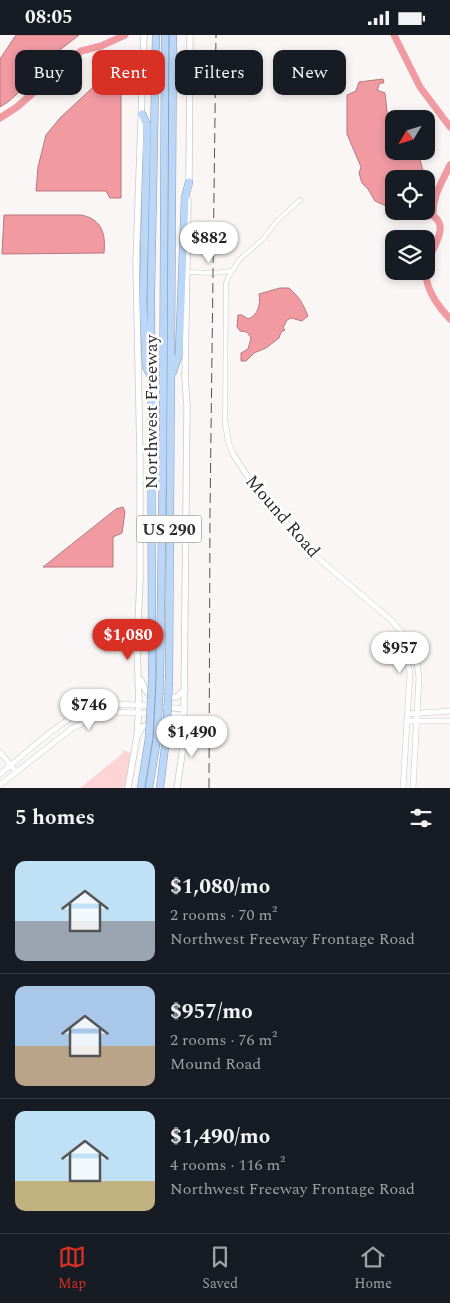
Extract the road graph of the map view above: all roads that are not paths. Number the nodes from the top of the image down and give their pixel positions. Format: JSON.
{"nodes":[{"id":1,"x":144,"y":35,"type":"edge"},
{"id":2,"x":156,"y":35,"type":"edge"},
{"id":3,"x":165,"y":35,"type":"edge"},
{"id":4,"x":173,"y":35,"type":"edge"},
{"id":5,"x":190,"y":35,"type":"edge"},
{"id":6,"x":142,"y":114,"type":"junction"},
{"id":7,"x":189,"y":182,"type":"junction"},
{"id":8,"x":300,"y":200,"type":"dead end"},
{"id":9,"x":232,"y":271,"type":"junction"},
{"id":10,"x":186,"y":272,"type":"junction"},
{"id":11,"x":151,"y":376,"type":"junction"},
{"id":12,"x":171,"y":377,"type":"junction"},
{"id":13,"x":225,"y":422,"type":"joint"},
{"id":14,"x":405,"y":638,"type":"junction"},
{"id":15,"x":139,"y":676,"type":"junction"},
{"id":16,"x":184,"y":690,"type":"junction"},
{"id":17,"x":139,"y":705,"type":"junction"},
{"id":18,"x":450,"y":711,"type":"edge"},
{"id":19,"x":184,"y":712,"type":"junction"},
{"id":20,"x":138,"y":713,"type":"junction"},
{"id":21,"x":417,"y":713,"type":"junction"},
{"id":22,"x":407,"y":714,"type":"junction"},
{"id":23,"x":66,"y":721,"type":"junction"},
{"id":24,"x":406,"y":721,"type":"junction"},
{"id":25,"x":450,"y":721,"type":"edge"},
{"id":26,"x":417,"y":722,"type":"junction"},
{"id":27,"x":71,"y":729,"type":"junction"},
{"id":28,"x":137,"y":736,"type":"junction"},
{"id":29,"x":184,"y":740,"type":"junction"},
{"id":30,"x":0,"y":752,"type":"edge"},
{"id":31,"x":0,"y":765,"type":"edge"},
{"id":32,"x":11,"y":765,"type":"junction"},
{"id":33,"x":2,"y":772,"type":"edge"},
{"id":34,"x":16,"y":772,"type":"junction"},
{"id":35,"x":10,"y":777,"type":"junction"},
{"id":36,"x":0,"y":785,"type":"edge"},
{"id":37,"x":128,"y":788,"type":"edge"},
{"id":38,"x":141,"y":788,"type":"edge"},
{"id":39,"x":149,"y":788,"type":"edge"},
{"id":40,"x":160,"y":788,"type":"edge"},
{"id":41,"x":177,"y":788,"type":"edge"},
{"id":42,"x":403,"y":788,"type":"edge"},
{"id":43,"x":413,"y":788,"type":"edge"}],
"edges":[{"from":1,"to":6,"type":"main road"},
{"from":2,"to":11,"type":"highway","name":"Northwest Freeway","number":"US 290"},
{"from":3,"to":39,"type":"highway","bridge":true},
{"from":4,"to":12,"type":"highway","name":"Northwest Freeway","number":"US 290"},
{"from":5,"to":7,"type":"main road"},
{"from":6,"to":11,"type":"highway"},
{"from":6,"to":15,"type":"main road"},
{"from":7,"to":10,"type":"main road"},
{"from":7,"to":12,"type":"highway"},
{"from":8,"to":9,"type":"street"},
{"from":9,"to":10,"type":"street"},
{"from":9,"to":13,"type":"street"},
{"from":10,"to":16,"type":"main road"},
{"from":11,"to":38,"type":"highway","name":"Northwest Freeway","number":"US 290","bridge":true},
{"from":12,"to":40,"type":"highway","name":"Northwest Freeway","number":"US 290","bridge":true},
{"from":13,"to":14,"type":"street","name":"Mound Road"},
{"from":14,"to":21,"type":"street","name":"Mound Road"},
{"from":14,"to":22,"type":"street"},
{"from":15,"to":16,"type":"main road"},
{"from":15,"to":17,"type":"main road"},
{"from":16,"to":19,"type":"main road"},
{"from":17,"to":19,"type":"street"},
{"from":17,"to":20,"type":"main road"},
{"from":17,"to":23,"type":"street"},
{"from":18,"to":21,"type":"street"},
{"from":19,"to":20,"type":"street"},
{"from":19,"to":29,"type":"main road"},
{"from":20,"to":27,"type":"street"},
{"from":20,"to":28,"type":"main road"},
{"from":21,"to":22,"type":"street"},
{"from":21,"to":26,"type":"street","name":"Mound Road"},
{"from":22,"to":24,"type":"street"},
{"from":23,"to":27,"type":"street"},
{"from":23,"to":32,"type":"street"},
{"from":24,"to":26,"type":"street"},
{"from":24,"to":42,"type":"street"},
{"from":25,"to":26,"type":"street"},
{"from":26,"to":43,"type":"street","name":"Mound Road"},
{"from":27,"to":34,"type":"street"},
{"from":28,"to":29,"type":"main road"},
{"from":28,"to":37,"type":"main road"},
{"from":29,"to":41,"type":"main road"},
{"from":30,"to":32,"type":"street"},
{"from":31,"to":33,"type":"street"},
{"from":32,"to":33,"type":"street"},
{"from":32,"to":34,"type":"street"},
{"from":33,"to":35,"type":"street"},
{"from":34,"to":35,"type":"street"},
{"from":35,"to":36,"type":"street"}]}
